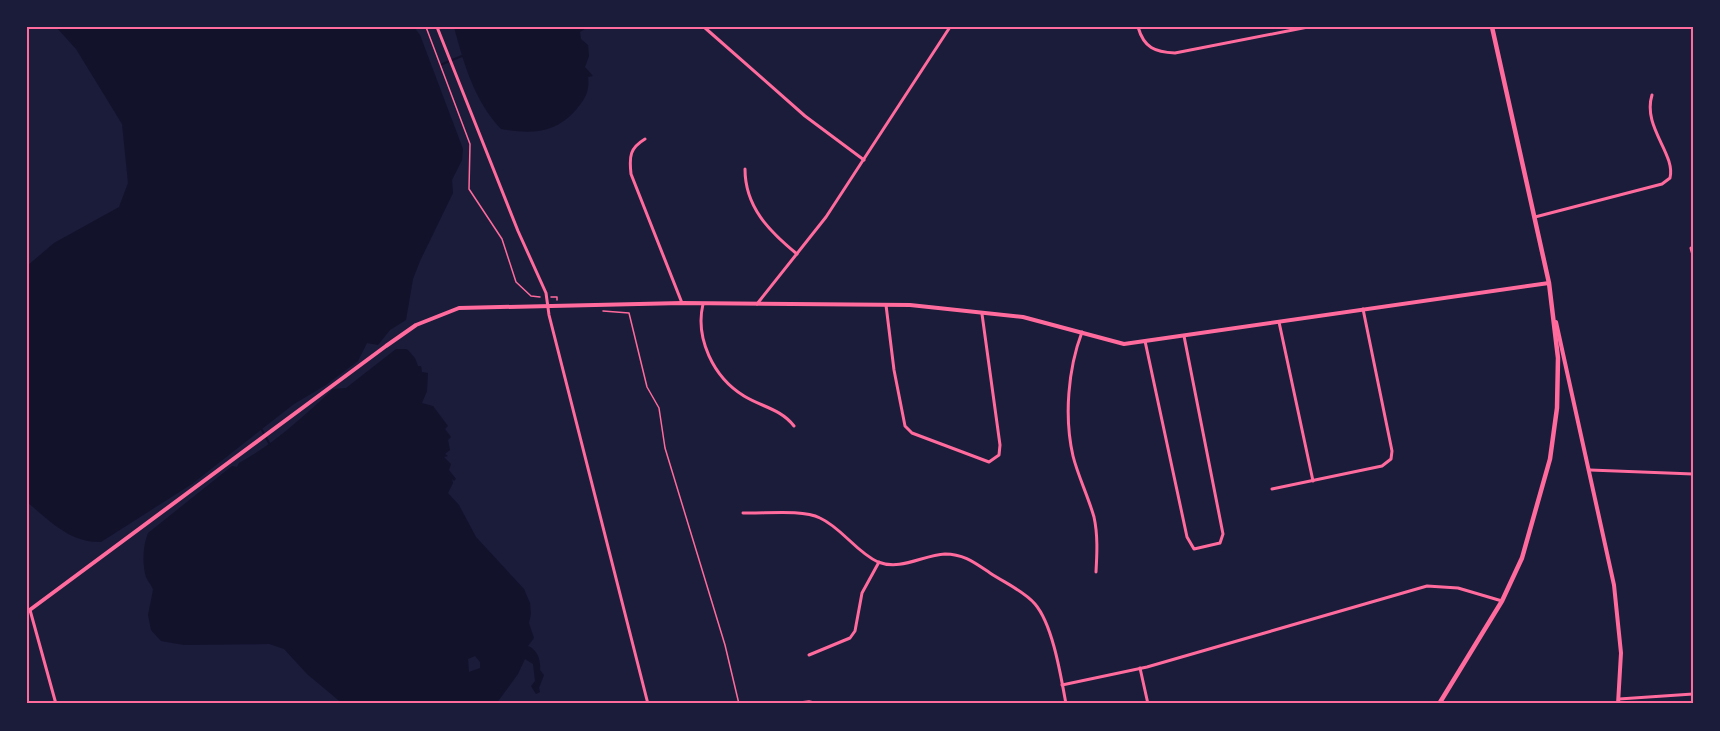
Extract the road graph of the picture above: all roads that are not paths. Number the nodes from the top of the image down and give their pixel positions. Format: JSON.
{"nodes":[{"id":1,"x":437,"y":27,"type":"edge"},
{"id":2,"x":704,"y":27,"type":"edge"},
{"id":3,"x":950,"y":27,"type":"edge"},
{"id":4,"x":1138,"y":27,"type":"edge"},
{"id":5,"x":1308,"y":27,"type":"edge"},
{"id":6,"x":1492,"y":27,"type":"edge"},
{"id":7,"x":1652,"y":95,"type":"dead end"},
{"id":8,"x":645,"y":139,"type":"dead end"},
{"id":9,"x":864,"y":160,"type":"junction"},
{"id":10,"x":745,"y":169,"type":"dead end"},
{"id":11,"x":1533,"y":217,"type":"junction"},
{"id":12,"x":1693,"y":247,"type":"edge"},
{"id":13,"x":797,"y":254,"type":"junction"},
{"id":14,"x":1693,"y":255,"type":"edge"},
{"id":15,"x":1549,"y":283,"type":"junction"},
{"id":16,"x":682,"y":303,"type":"junction"},
{"id":17,"x":703,"y":304,"type":"junction"},
{"id":18,"x":758,"y":304,"type":"junction"},
{"id":19,"x":548,"y":305,"type":"junction"},
{"id":20,"x":886,"y":305,"type":"junction"},
{"id":21,"x":1363,"y":309,"type":"junction"},
{"id":22,"x":982,"y":314,"type":"junction"},
{"id":23,"x":1555,"y":318,"type":"junction"},
{"id":24,"x":1279,"y":320,"type":"junction"},
{"id":25,"x":1082,"y":332,"type":"junction"},
{"id":26,"x":1184,"y":335,"type":"junction"},
{"id":27,"x":1145,"y":341,"type":"junction"},
{"id":28,"x":794,"y":426,"type":"dead end"},
{"id":29,"x":1590,"y":470,"type":"junction"},
{"id":30,"x":1693,"y":474,"type":"edge"},
{"id":31,"x":1313,"y":481,"type":"junction"},
{"id":32,"x":1272,"y":489,"type":"dead end"},
{"id":33,"x":743,"y":513,"type":"dead end"},
{"id":34,"x":879,"y":562,"type":"junction"},
{"id":35,"x":1096,"y":572,"type":"dead end"},
{"id":36,"x":1502,"y":601,"type":"junction"},
{"id":37,"x":28,"y":611,"type":"edge"},
{"id":38,"x":809,"y":655,"type":"dead end"},
{"id":39,"x":1140,"y":668,"type":"junction"},
{"id":40,"x":1062,"y":685,"type":"junction"},
{"id":41,"x":1693,"y":694,"type":"edge"},
{"id":42,"x":1618,"y":701,"type":"edge"},
{"id":43,"x":56,"y":704,"type":"edge"},
{"id":44,"x":648,"y":704,"type":"edge"},
{"id":45,"x":1066,"y":704,"type":"edge"},
{"id":46,"x":1148,"y":704,"type":"edge"},
{"id":47,"x":1439,"y":704,"type":"edge"}],
"edges":[{"from":1,"to":19,"type":"street"},
{"from":2,"to":9,"type":"street"},
{"from":3,"to":9,"type":"street"},
{"from":4,"to":5,"type":"street"},
{"from":6,"to":11,"type":"main road"},
{"from":7,"to":11,"type":"street"},
{"from":8,"to":16,"type":"street"},
{"from":9,"to":13,"type":"street"},
{"from":10,"to":13,"type":"street"},
{"from":11,"to":15,"type":"main road"},
{"from":12,"to":14,"type":"street"},
{"from":13,"to":18,"type":"street"},
{"from":15,"to":21,"type":"street"},
{"from":15,"to":23,"type":"main road"},
{"from":16,"to":17,"type":"street"},
{"from":16,"to":19,"type":"street"},
{"from":17,"to":18,"type":"street"},
{"from":17,"to":28,"type":"street"},
{"from":18,"to":20,"type":"street"},
{"from":19,"to":37,"type":"street"},
{"from":19,"to":44,"type":"street"},
{"from":20,"to":22,"type":"street"},
{"from":20,"to":22,"type":"street"},
{"from":21,"to":24,"type":"street"},
{"from":21,"to":31,"type":"street"},
{"from":22,"to":25,"type":"street"},
{"from":23,"to":29,"type":"street"},
{"from":23,"to":36,"type":"main road"},
{"from":24,"to":26,"type":"street"},
{"from":24,"to":31,"type":"street"},
{"from":25,"to":27,"type":"street"},
{"from":25,"to":35,"type":"street"},
{"from":26,"to":27,"type":"street"},
{"from":26,"to":27,"type":"street"},
{"from":29,"to":30,"type":"street"},
{"from":29,"to":42,"type":"street"},
{"from":31,"to":32,"type":"street"},
{"from":33,"to":34,"type":"street"},
{"from":34,"to":38,"type":"street"},
{"from":34,"to":40,"type":"street"},
{"from":36,"to":39,"type":"street"},
{"from":36,"to":47,"type":"main road"},
{"from":37,"to":43,"type":"street"},
{"from":39,"to":40,"type":"street"},
{"from":39,"to":46,"type":"street"},
{"from":40,"to":45,"type":"street"},
{"from":41,"to":42,"type":"street"}]}
